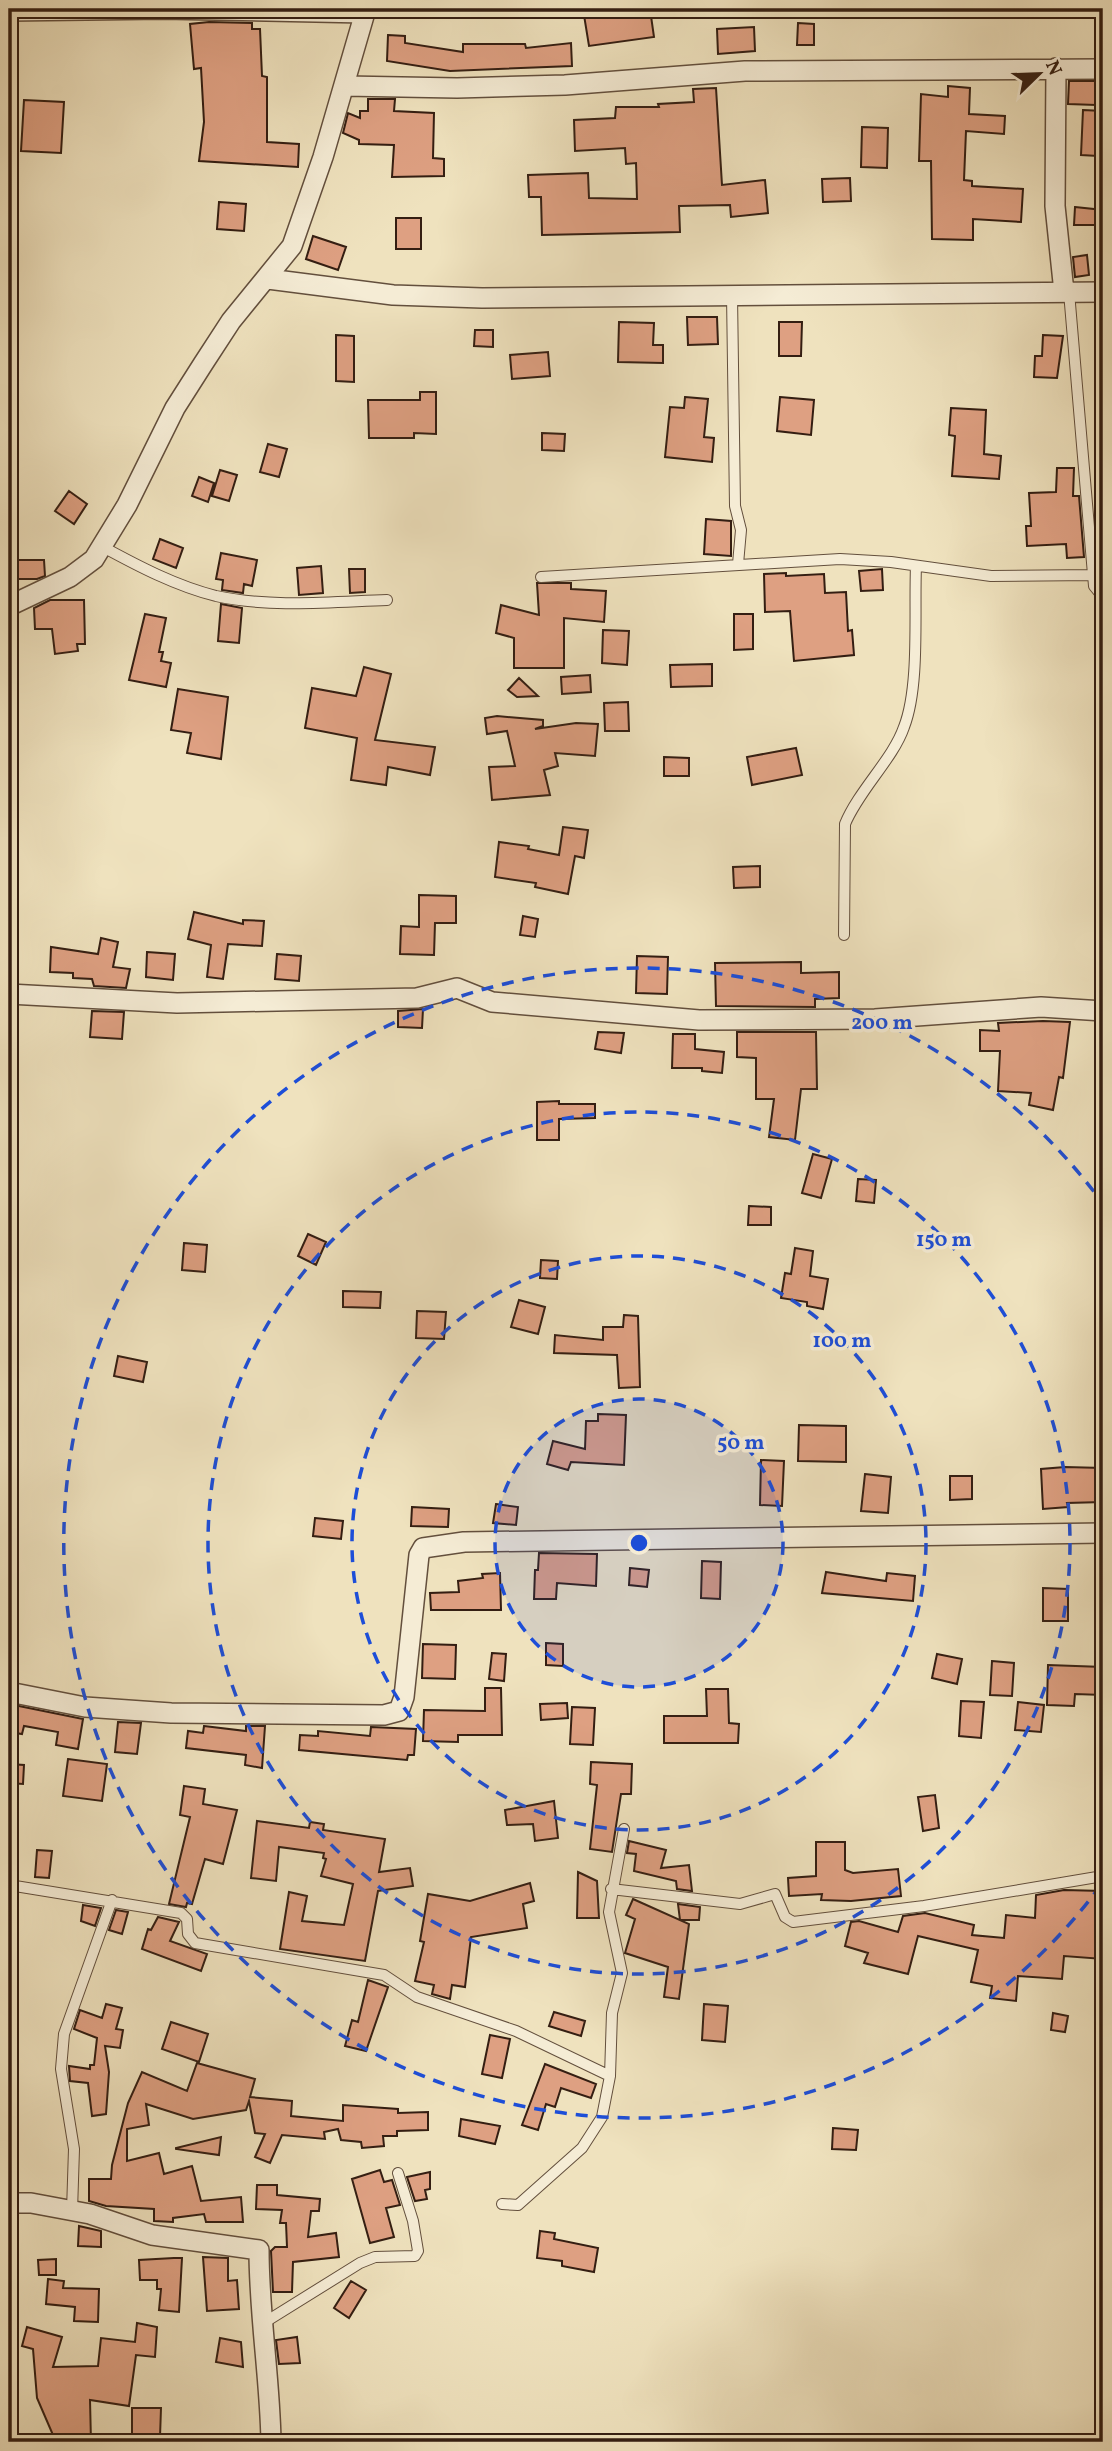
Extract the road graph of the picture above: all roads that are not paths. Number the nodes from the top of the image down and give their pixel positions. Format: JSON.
{"nodes":[{"id":1,"x":163,"y":9,"type":"edge"},
{"id":2,"x":9,"y":11,"type":"edge"},
{"id":3,"x":366,"y":11,"type":"edge"},
{"id":4,"x":1056,"y":68,"type":"junction"},
{"id":5,"x":1103,"y":69,"type":"edge"},
{"id":6,"x":345,"y":86,"type":"junction"},
{"id":7,"x":268,"y":278,"type":"junction"},
{"id":8,"x":1066,"y":292,"type":"junction"},
{"id":9,"x":1103,"y":292,"type":"edge"},
{"id":10,"x":732,"y":295,"type":"junction"},
{"id":11,"x":103,"y":547,"type":"junction"},
{"id":12,"x":738,"y":564,"type":"junction"},
{"id":13,"x":916,"y":566,"type":"junction"},
{"id":14,"x":1094,"y":575,"type":"junction"},
{"id":15,"x":541,"y":577,"type":"dead end"},
{"id":16,"x":1103,"y":597,"type":"edge"},
{"id":17,"x":387,"y":600,"type":"dead end"},
{"id":18,"x":9,"y":606,"type":"edge"},
{"id":19,"x":844,"y":935,"type":"dead end"},
{"id":20,"x":9,"y":994,"type":"edge"},
{"id":21,"x":1103,"y":1011,"type":"edge"},
{"id":22,"x":1103,"y":1533,"type":"edge"},
{"id":23,"x":9,"y":1692,"type":"edge"},
{"id":24,"x":624,"y":1829,"type":"dead end"},
{"id":25,"x":1103,"y":1876,"type":"edge"},
{"id":26,"x":9,"y":1885,"type":"edge"},
{"id":27,"x":611,"y":1889,"type":"junction"},
{"id":28,"x":112,"y":1900,"type":"junction"},
{"id":29,"x":610,"y":2076,"type":"junction"},
{"id":30,"x":398,"y":2172,"type":"dead end"},
{"id":31,"x":9,"y":2203,"type":"edge"},
{"id":32,"x":502,"y":2204,"type":"dead end"},
{"id":33,"x":72,"y":2211,"type":"junction"},
{"id":34,"x":262,"y":2323,"type":"junction"},
{"id":35,"x":271,"y":2442,"type":"edge"}],
"edges":[{"from":1,"to":2,"type":"street"},
{"from":1,"to":3,"type":"street"},
{"from":3,"to":6,"type":"street"},
{"from":4,"to":5,"type":"street"},
{"from":4,"to":6,"type":"street"},
{"from":4,"to":8,"type":"street"},
{"from":6,"to":7,"type":"street"},
{"from":7,"to":10,"type":"street"},
{"from":7,"to":11,"type":"street"},
{"from":8,"to":9,"type":"street"},
{"from":8,"to":10,"type":"street"},
{"from":8,"to":14,"type":"lane"},
{"from":10,"to":12,"type":"lane"},
{"from":11,"to":17,"type":"lane"},
{"from":11,"to":18,"type":"street"},
{"from":12,"to":13,"type":"lane"},
{"from":12,"to":15,"type":"lane"},
{"from":13,"to":14,"type":"lane"},
{"from":13,"to":19,"type":"lane"},
{"from":14,"to":16,"type":"lane"},
{"from":20,"to":21,"type":"street"},
{"from":22,"to":23,"type":"street"},
{"from":24,"to":27,"type":"lane"},
{"from":25,"to":27,"type":"lane"},
{"from":26,"to":28,"type":"lane"},
{"from":27,"to":29,"type":"lane"},
{"from":28,"to":29,"type":"lane"},
{"from":28,"to":33,"type":"lane"},
{"from":29,"to":32,"type":"lane"},
{"from":30,"to":34,"type":"lane"},
{"from":31,"to":33,"type":"street"},
{"from":33,"to":34,"type":"street"},
{"from":34,"to":35,"type":"street"}]}
